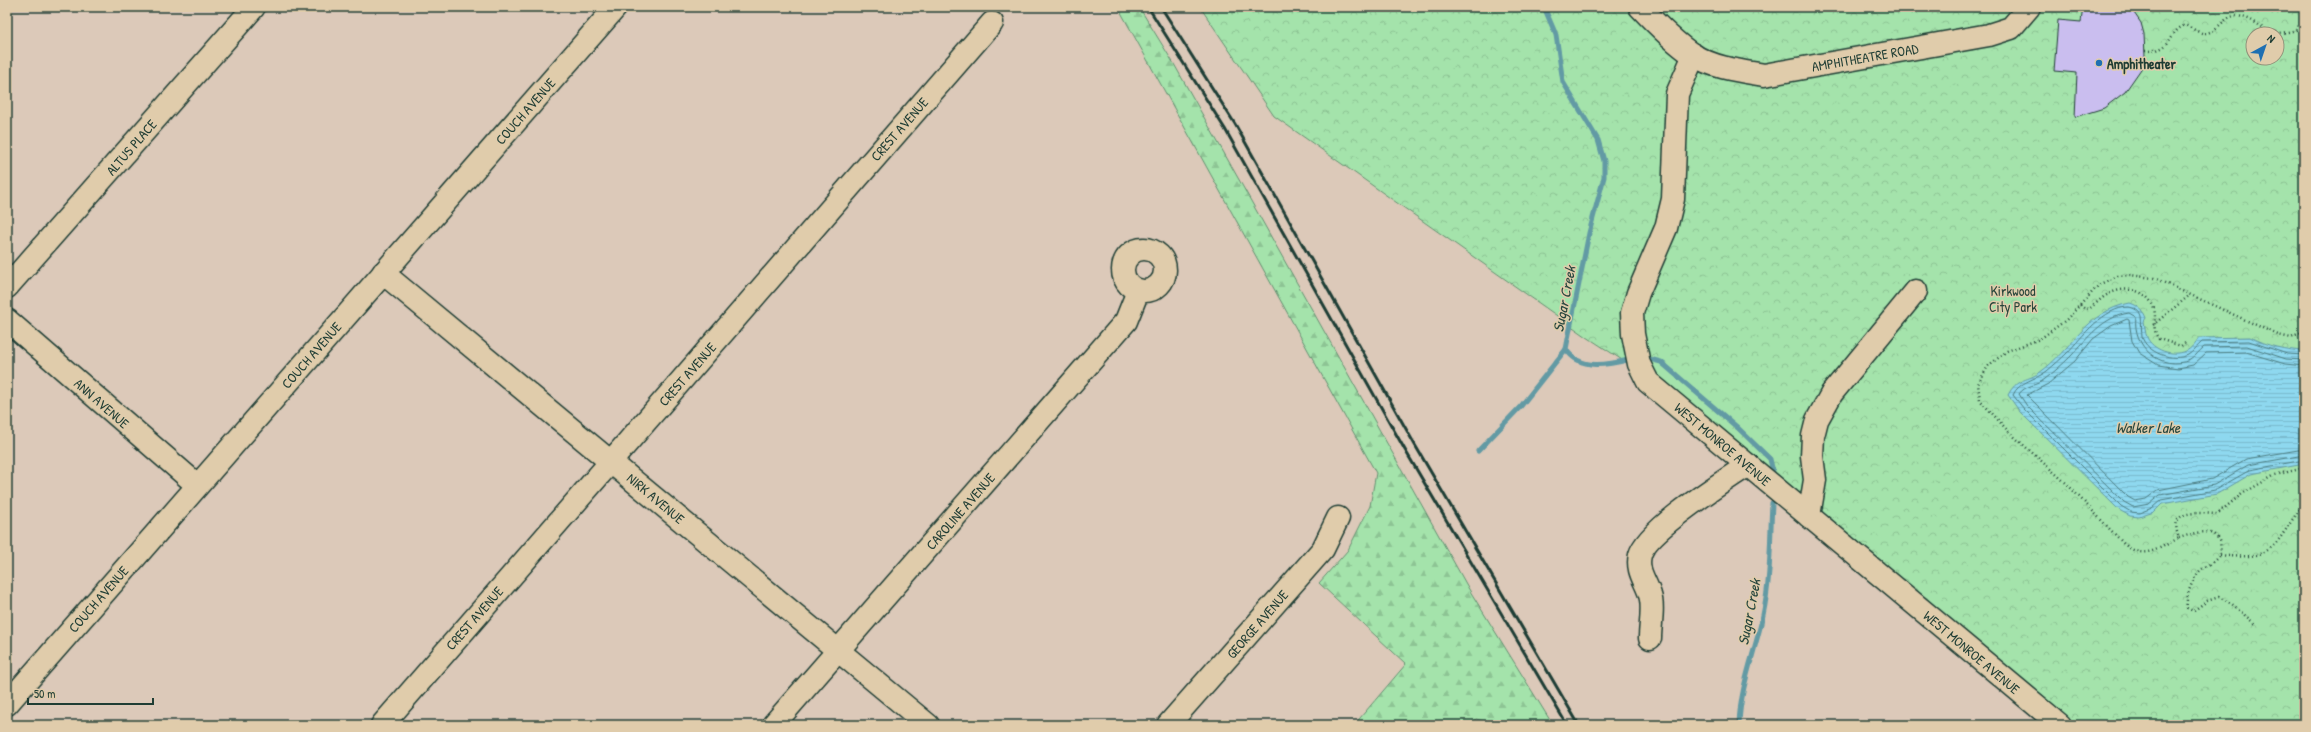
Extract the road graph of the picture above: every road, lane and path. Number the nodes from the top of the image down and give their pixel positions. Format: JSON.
{"nodes":[{"id":1,"x":254,"y":7,"type":"edge"},
{"id":2,"x":616,"y":7,"type":"edge"},
{"id":3,"x":1640,"y":7,"type":"edge"},
{"id":4,"x":2029,"y":7,"type":"edge"},
{"id":5,"x":2304,"y":18,"type":"edge"},
{"id":6,"x":992,"y":23,"type":"dead end"},
{"id":7,"x":2145,"y":51,"type":"dead end"},
{"id":8,"x":1694,"y":55,"type":"junction"},
{"id":9,"x":383,"y":273,"type":"junction"},
{"id":10,"x":7,"y":287,"type":"edge"},
{"id":11,"x":1138,"y":291,"type":"dead end"},
{"id":12,"x":1916,"y":291,"type":"dead end"},
{"id":13,"x":2190,"y":295,"type":"junction"},
{"id":14,"x":2080,"y":305,"type":"junction"},
{"id":15,"x":7,"y":320,"type":"edge"},
{"id":16,"x":2153,"y":325,"type":"junction"},
{"id":17,"x":2304,"y":332,"type":"edge"},
{"id":18,"x":2186,"y":343,"type":"dead end"},
{"id":19,"x":611,"y":461,"type":"junction"},
{"id":20,"x":1748,"y":465,"type":"junction"},
{"id":21,"x":2304,"y":468,"type":"edge"},
{"id":22,"x":197,"y":485,"type":"junction"},
{"id":23,"x":2304,"y":504,"type":"edge"},
{"id":24,"x":1809,"y":516,"type":"junction"},
{"id":25,"x":1338,"y":518,"type":"dead end"},
{"id":26,"x":2179,"y":538,"type":"junction"},
{"id":27,"x":2220,"y":555,"type":"junction"},
{"id":28,"x":2256,"y":625,"type":"dead end"},
{"id":29,"x":1650,"y":638,"type":"dead end"},
{"id":30,"x":837,"y":652,"type":"junction"},
{"id":31,"x":7,"y":704,"type":"edge"},
{"id":32,"x":382,"y":725,"type":"edge"},
{"id":33,"x":773,"y":725,"type":"edge"},
{"id":34,"x":928,"y":725,"type":"edge"},
{"id":35,"x":1168,"y":725,"type":"edge"},
{"id":36,"x":2060,"y":725,"type":"edge"}],
"edges":[{"from":1,"to":10,"type":"street","name":"ALTUS PLACE"},
{"from":2,"to":9,"type":"street","name":"COUCH AVENUE"},
{"from":3,"to":8,"type":"street","name":"AMPHITHEATRE ROAD"},
{"from":4,"to":8,"type":"street","name":"AMPHITHEATRE ROAD"},
{"from":5,"to":7,"type":"path"},
{"from":6,"to":19,"type":"street","name":"CREST AVENUE"},
{"from":8,"to":20,"type":"street","name":"WEST MONROE AVENUE"},
{"from":9,"to":19,"type":"street","name":"NIRK AVENUE"},
{"from":9,"to":22,"type":"street","name":"COUCH AVENUE"},
{"from":11,"to":30,"type":"street","name":"CAROLINE AVENUE"},
{"from":12,"to":24,"type":"street"},
{"from":13,"to":14,"type":"path"},
{"from":13,"to":16,"type":"path"},
{"from":13,"to":17,"type":"path"},
{"from":14,"to":16,"type":"path"},
{"from":14,"to":26,"type":"path"},
{"from":15,"to":22,"type":"street","name":"ANN AVENUE"},
{"from":16,"to":18,"type":"path"},
{"from":19,"to":30,"type":"street","name":"NIRK AVENUE"},
{"from":19,"to":32,"type":"street","name":"CREST AVENUE"},
{"from":20,"to":24,"type":"street","name":"WEST MONROE AVENUE"},
{"from":20,"to":29,"type":"street"},
{"from":21,"to":26,"type":"path"},
{"from":22,"to":31,"type":"street","name":"COUCH AVENUE"},
{"from":23,"to":27,"type":"path"},
{"from":24,"to":36,"type":"street","name":"WEST MONROE AVENUE"},
{"from":25,"to":35,"type":"street","name":"GEORGE AVENUE"},
{"from":26,"to":27,"type":"path"},
{"from":27,"to":28,"type":"path"},
{"from":30,"to":33,"type":"street","name":"CAROLINE AVENUE"},
{"from":30,"to":34,"type":"street","name":"NIRK AVENUE"}]}
